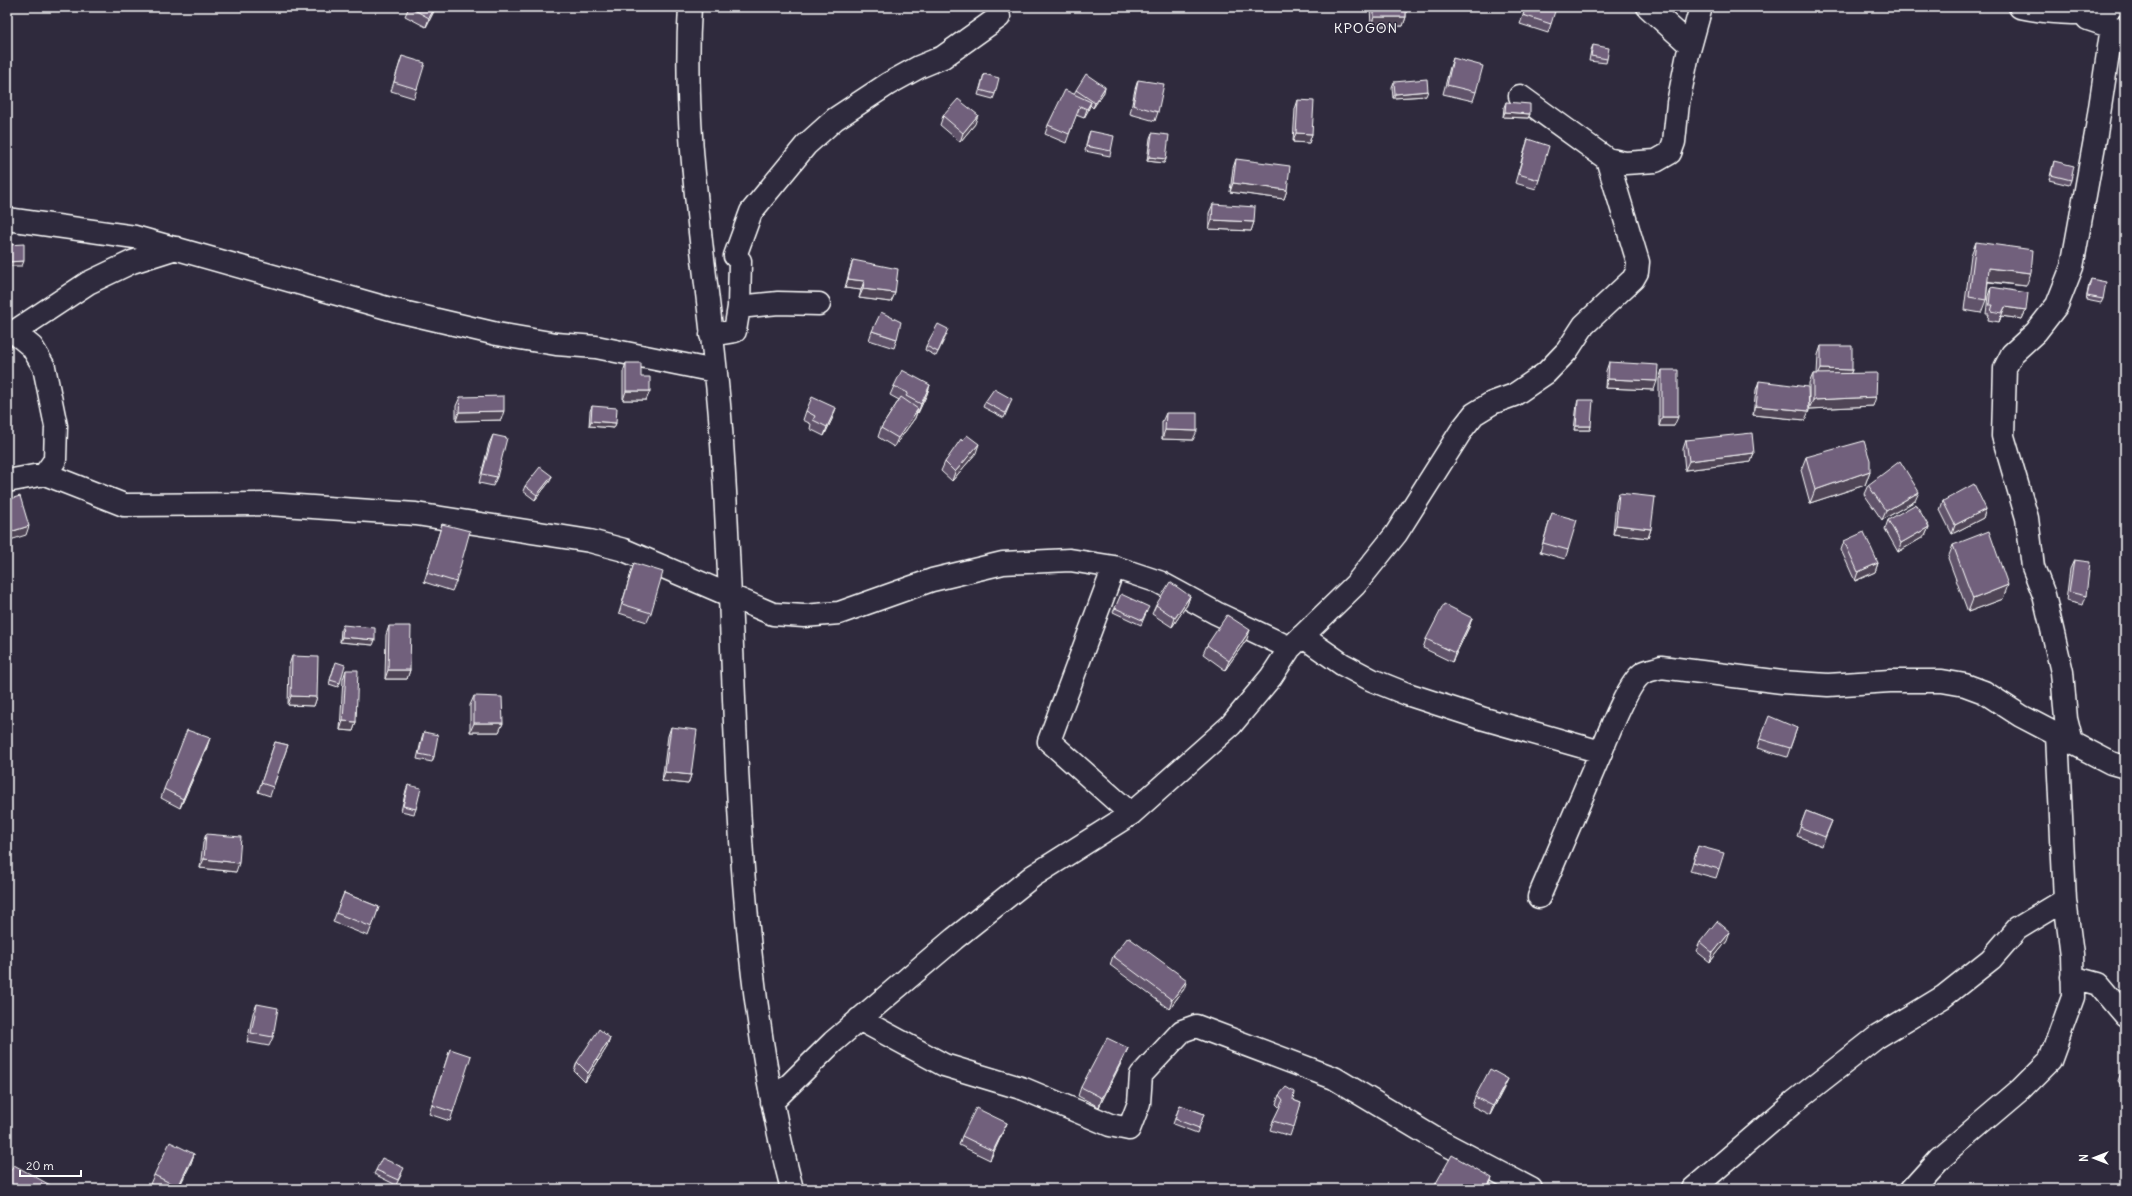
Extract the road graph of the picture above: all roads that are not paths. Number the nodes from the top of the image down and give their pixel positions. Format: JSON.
{"nodes":[{"id":1,"x":690,"y":7,"type":"edge"},
{"id":2,"x":1648,"y":7,"type":"edge"},
{"id":3,"x":1701,"y":7,"type":"edge"},
{"id":4,"x":2020,"y":7,"type":"edge"},
{"id":5,"x":2112,"y":7,"type":"edge"},
{"id":6,"x":2082,"y":12,"type":"junction"},
{"id":7,"x":999,"y":17,"type":"dead end"},
{"id":8,"x":1690,"y":45,"type":"junction"},
{"id":9,"x":1520,"y":96,"type":"dead end"},
{"id":10,"x":1606,"y":159,"type":"junction"},
{"id":11,"x":7,"y":219,"type":"edge"},
{"id":12,"x":176,"y":248,"type":"junction"},
{"id":13,"x":819,"y":304,"type":"dead end"},
{"id":14,"x":739,"y":307,"type":"junction"},
{"id":15,"x":10,"y":332,"type":"edge"},
{"id":16,"x":711,"y":335,"type":"junction"},
{"id":17,"x":715,"y":370,"type":"junction"},
{"id":18,"x":46,"y":474,"type":"junction"},
{"id":19,"x":7,"y":481,"type":"edge"},
{"id":20,"x":1114,"y":567,"type":"junction"},
{"id":21,"x":729,"y":596,"type":"junction"},
{"id":22,"x":1296,"y":642,"type":"junction"},
{"id":23,"x":2065,"y":739,"type":"junction"},
{"id":24,"x":1601,"y":752,"type":"junction"},
{"id":25,"x":2125,"y":767,"type":"edge"},
{"id":26,"x":1132,"y":814,"type":"junction"},
{"id":27,"x":1539,"y":897,"type":"dead end"},
{"id":28,"x":2065,"y":900,"type":"junction"},
{"id":29,"x":2072,"y":977,"type":"junction"},
{"id":30,"x":2125,"y":1016,"type":"edge"},
{"id":31,"x":859,"y":1020,"type":"junction"},
{"id":32,"x":772,"y":1102,"type":"junction"},
{"id":33,"x":792,"y":1189,"type":"edge"},
{"id":34,"x":1531,"y":1189,"type":"edge"},
{"id":35,"x":1693,"y":1189,"type":"edge"},
{"id":36,"x":1912,"y":1189,"type":"edge"}],
"edges":[{"from":1,"to":16,"type":"street"},
{"from":2,"to":8,"type":"street"},
{"from":3,"to":8,"type":"street"},
{"from":4,"to":6,"type":"street"},
{"from":5,"to":6,"type":"street"},
{"from":6,"to":23,"type":"street"},
{"from":7,"to":14,"type":"street"},
{"from":8,"to":10,"type":"street"},
{"from":9,"to":10,"type":"street"},
{"from":10,"to":22,"type":"street"},
{"from":11,"to":12,"type":"street"},
{"from":12,"to":15,"type":"street"},
{"from":12,"to":17,"type":"street"},
{"from":13,"to":14,"type":"street"},
{"from":14,"to":16,"type":"street"},
{"from":15,"to":18,"type":"street"},
{"from":16,"to":17,"type":"street"},
{"from":17,"to":21,"type":"street"},
{"from":18,"to":19,"type":"street"},
{"from":18,"to":21,"type":"street"},
{"from":20,"to":21,"type":"street"},
{"from":20,"to":22,"type":"street"},
{"from":20,"to":26,"type":"street"},
{"from":21,"to":32,"type":"street"},
{"from":22,"to":24,"type":"street"},
{"from":22,"to":26,"type":"street"},
{"from":23,"to":24,"type":"street"},
{"from":23,"to":25,"type":"street"},
{"from":23,"to":28,"type":"street"},
{"from":24,"to":27,"type":"street"},
{"from":26,"to":31,"type":"street"},
{"from":28,"to":29,"type":"street"},
{"from":28,"to":35,"type":"street"},
{"from":29,"to":30,"type":"street"},
{"from":29,"to":36,"type":"street"},
{"from":31,"to":32,"type":"street"},
{"from":31,"to":34,"type":"street"},
{"from":32,"to":33,"type":"street"}]}
